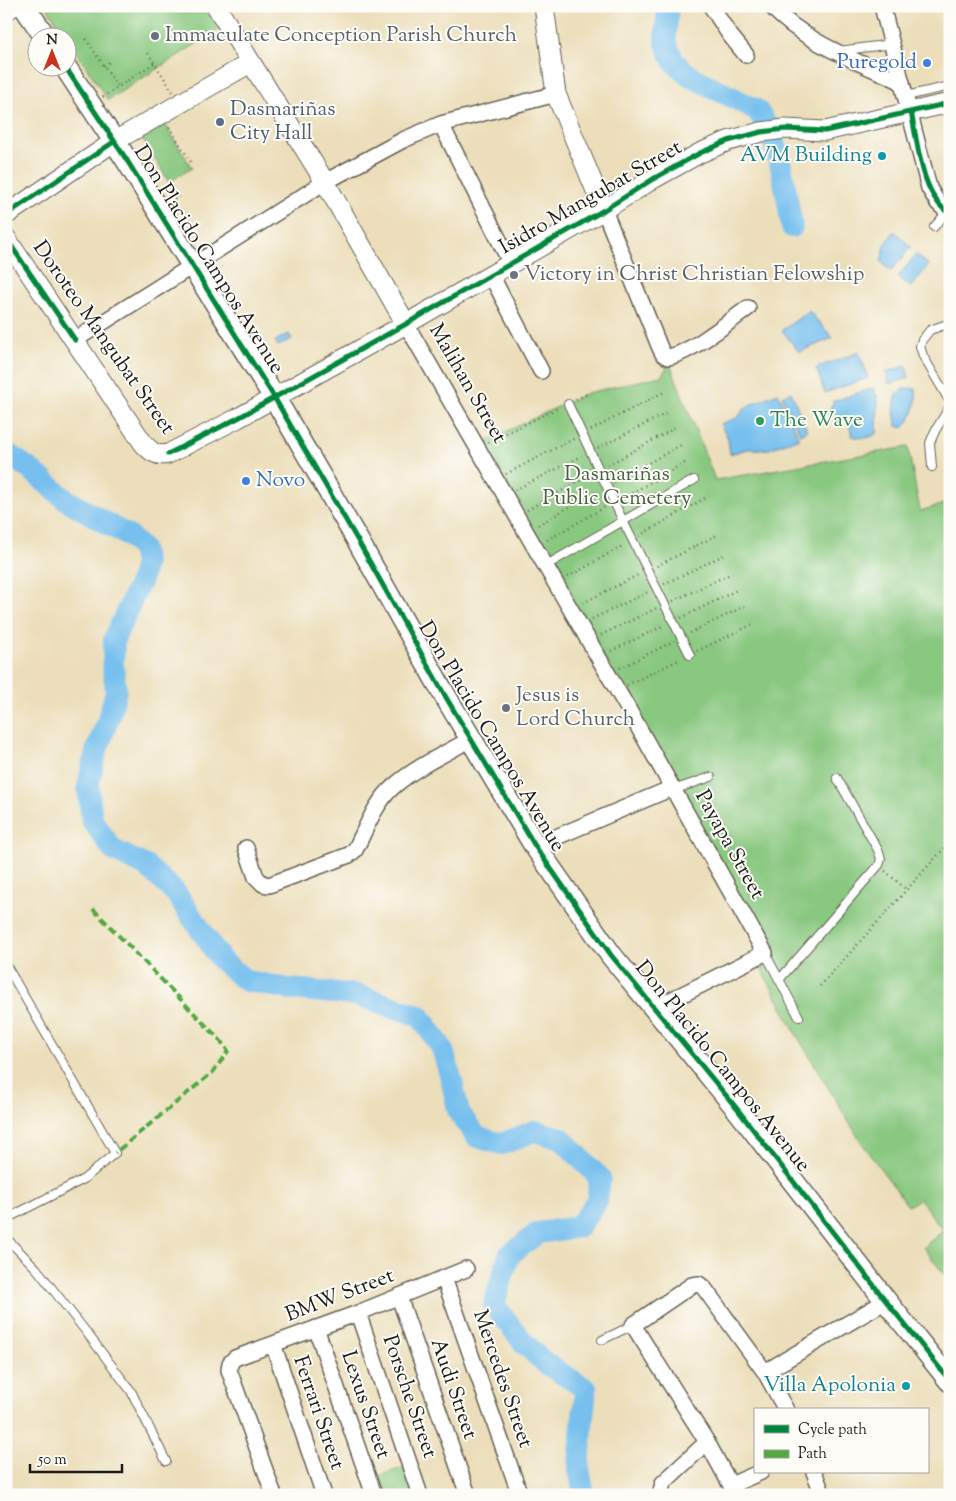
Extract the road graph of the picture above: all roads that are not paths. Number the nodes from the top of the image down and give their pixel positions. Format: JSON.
{"nodes":[{"id":1,"x":12,"y":6,"type":"edge"},
{"id":2,"x":24,"y":6,"type":"edge"},
{"id":3,"x":216,"y":6,"type":"edge"},
{"id":4,"x":544,"y":6,"type":"edge"},
{"id":5,"x":710,"y":6,"type":"edge"},
{"id":6,"x":771,"y":6,"type":"edge"},
{"id":7,"x":882,"y":6,"type":"edge"},
{"id":8,"x":6,"y":11,"type":"edge"},
{"id":9,"x":39,"y":28,"type":"edge"},
{"id":10,"x":892,"y":44,"type":"junction"},
{"id":11,"x":834,"y":51,"type":"junction"},
{"id":12,"x":746,"y":55,"type":"dead end"},
{"id":13,"x":250,"y":63,"type":"junction"},
{"id":14,"x":73,"y":78,"type":"edge"},
{"id":15,"x":950,"y":86,"type":"edge"},
{"id":16,"x":556,"y":94,"type":"junction"},
{"id":17,"x":906,"y":97,"type":"junction"},
{"id":18,"x":950,"y":103,"type":"edge"},
{"id":19,"x":441,"y":124,"type":"junction"},
{"id":20,"x":115,"y":142,"type":"junction"},
{"id":21,"x":325,"y":182,"type":"junction"},
{"id":22,"x":604,"y":210,"type":"junction"},
{"id":23,"x":948,"y":213,"type":"edge"},
{"id":24,"x":6,"y":215,"type":"edge"},
{"id":25,"x":934,"y":227,"type":"dead end"},
{"id":26,"x":6,"y":238,"type":"edge"},
{"id":27,"x":511,"y":264,"type":"junction"},
{"id":28,"x":193,"y":266,"type":"junction"},
{"id":29,"x":491,"y":276,"type":"junction"},
{"id":30,"x":748,"y":308,"type":"dead end"},
{"id":31,"x":950,"y":323,"type":"edge"},
{"id":32,"x":406,"y":324,"type":"junction"},
{"id":33,"x":74,"y":340,"type":"junction"},
{"id":34,"x":541,"y":371,"type":"dead end"},
{"id":35,"x":274,"y":397,"type":"junction"},
{"id":36,"x":950,"y":402,"type":"edge"},
{"id":37,"x":568,"y":404,"type":"road end"},
{"id":38,"x":950,"y":406,"type":"edge"},
{"id":39,"x":932,"y":467,"type":"dead end"},
{"id":40,"x":694,"y":480,"type":"dead end"},
{"id":41,"x":623,"y":521,"type":"junction"},
{"id":42,"x":545,"y":566,"type":"junction"},
{"id":43,"x":690,"y":655,"type":"dead end"},
{"id":44,"x":471,"y":739,"type":"junction"},
{"id":45,"x":711,"y":777,"type":"dead end"},
{"id":46,"x":837,"y":778,"type":"dead end"},
{"id":47,"x":672,"y":788,"type":"junction"},
{"id":48,"x":535,"y":846,"type":"junction"},
{"id":49,"x":246,"y":848,"type":"dead end"},
{"id":50,"x":764,"y":951,"type":"junction"},
{"id":51,"x":6,"y":965,"type":"edge"},
{"id":52,"x":780,"y":980,"type":"junction"},
{"id":53,"x":656,"y":1009,"type":"junction"},
{"id":54,"x":798,"y":1017,"type":"dead end"},
{"id":55,"x":6,"y":1219,"type":"edge"},
{"id":56,"x":6,"y":1241,"type":"edge"},
{"id":57,"x":466,"y":1269,"type":"dead end"},
{"id":58,"x":444,"y":1278,"type":"junction"},
{"id":59,"x":399,"y":1297,"type":"junction"},
{"id":60,"x":886,"y":1301,"type":"junction"},
{"id":61,"x":358,"y":1313,"type":"junction"},
{"id":62,"x":633,"y":1325,"type":"junction"},
{"id":63,"x":316,"y":1328,"type":"junction"},
{"id":64,"x":602,"y":1340,"type":"dead end"},
{"id":65,"x":273,"y":1344,"type":"junction"},
{"id":66,"x":765,"y":1372,"type":"junction"},
{"id":67,"x":950,"y":1381,"type":"edge"},
{"id":68,"x":785,"y":1408,"type":"edge"},
{"id":69,"x":707,"y":1442,"type":"junction"},
{"id":70,"x":166,"y":1461,"type":"dead end"},
{"id":71,"x":758,"y":1474,"type":"edge"},
{"id":72,"x":815,"y":1474,"type":"edge"},
{"id":73,"x":733,"y":1490,"type":"edge"},
{"id":74,"x":274,"y":1495,"type":"edge"},
{"id":75,"x":324,"y":1495,"type":"edge"},
{"id":76,"x":374,"y":1495,"type":"edge"},
{"id":77,"x":420,"y":1495,"type":"edge"},
{"id":78,"x":468,"y":1495,"type":"edge"},
{"id":79,"x":520,"y":1495,"type":"edge"},
{"id":80,"x":660,"y":1495,"type":"edge"},
{"id":81,"x":824,"y":1495,"type":"edge"}],
"edges":[{"from":1,"to":8,"type":"street"},
{"from":2,"to":9,"type":"main road"},
{"from":3,"to":13,"type":"street","name":"Malihan Street"},
{"from":4,"to":16,"type":"street"},
{"from":5,"to":12,"type":"street"},
{"from":6,"to":11,"type":"street"},
{"from":7,"to":10,"type":"street"},
{"from":10,"to":11,"type":"lane"},
{"from":10,"to":17,"type":"street"},
{"from":11,"to":17,"type":"street"},
{"from":13,"to":20,"type":"street"},
{"from":13,"to":21,"type":"street","name":"Malihan Street"},
{"from":14,"to":20,"type":"main road","name":"Don Placido Campos Avenue"},
{"from":15,"to":17,"type":"lane"},
{"from":16,"to":19,"type":"street"},
{"from":16,"to":22,"type":"street"},
{"from":17,"to":18,"type":"street","name":"Isidro Mangubat Street"},
{"from":17,"to":22,"type":"street","name":"Isidro Mangubat Street"},
{"from":17,"to":23,"type":"street"},
{"from":19,"to":21,"type":"street"},
{"from":19,"to":27,"type":"street"},
{"from":20,"to":24,"type":"street"},
{"from":20,"to":28,"type":"main road","name":"Don Placido Campos Avenue"},
{"from":21,"to":28,"type":"street"},
{"from":21,"to":32,"type":"street","name":"Malihan Street"},
{"from":22,"to":27,"type":"street","name":"Isidro Mangubat Street"},
{"from":22,"to":30,"type":"street"},
{"from":23,"to":25,"type":"lane"},
{"from":26,"to":33,"type":"street","name":"Doroteo Mangubat Street"},
{"from":27,"to":29,"type":"street","name":"Isidro Mangubat Street"},
{"from":28,"to":33,"type":"street"},
{"from":28,"to":35,"type":"main road","name":"Don Placido Campos Avenue"},
{"from":29,"to":32,"type":"street","name":"Isidro Mangubat Street"},
{"from":29,"to":34,"type":"street"},
{"from":31,"to":36,"type":"lane"},
{"from":32,"to":35,"type":"street","name":"Isidro Mangubat Street"},
{"from":32,"to":42,"type":"street","name":"Malihan Street"},
{"from":33,"to":35,"type":"street","name":"Doroteo Mangubat Street"},
{"from":35,"to":44,"type":"main road","name":"Don Placido Campos Avenue"},
{"from":37,"to":41,"type":"lane"},
{"from":38,"to":39,"type":"lane"},
{"from":40,"to":41,"type":"lane"},
{"from":41,"to":42,"type":"lane"},
{"from":41,"to":43,"type":"lane"},
{"from":42,"to":47,"type":"street","name":"Malihan Street"},
{"from":44,"to":48,"type":"main road","name":"Don Placido Campos Avenue"},
{"from":44,"to":49,"type":"street"},
{"from":45,"to":47,"type":"lane"},
{"from":46,"to":52,"type":"lane"},
{"from":47,"to":48,"type":"street","name":"Payapa Street"},
{"from":47,"to":50,"type":"street","name":"Payapa Street"},
{"from":48,"to":53,"type":"main road","name":"Don Placido Campos Avenue"},
{"from":50,"to":52,"type":"lane"},
{"from":50,"to":53,"type":"street"},
{"from":51,"to":55,"type":"lane"},
{"from":52,"to":54,"type":"lane"},
{"from":53,"to":60,"type":"main road","name":"Don Placido Campos Avenue"},
{"from":56,"to":70,"type":"lane"},
{"from":57,"to":58,"type":"street","name":"BMW Street"},
{"from":58,"to":59,"type":"street","name":"BMW Street"},
{"from":58,"to":79,"type":"street","name":"Mercedes Street"},
{"from":59,"to":61,"type":"street","name":"BMW Street"},
{"from":59,"to":78,"type":"street","name":"Audi Street"},
{"from":60,"to":66,"type":"street"},
{"from":60,"to":67,"type":"main road","name":"Don Placido Campos Avenue"},
{"from":61,"to":63,"type":"street","name":"BMW Street"},
{"from":61,"to":77,"type":"street","name":"Porsche Street"},
{"from":62,"to":64,"type":"lane"},
{"from":62,"to":66,"type":"street"},
{"from":62,"to":69,"type":"street"},
{"from":63,"to":65,"type":"street","name":"BMW Street"},
{"from":63,"to":76,"type":"street","name":"Lexus Street"},
{"from":65,"to":74,"type":"street","name":"BMW Street"},
{"from":65,"to":75,"type":"street","name":"Ferrari Street"},
{"from":66,"to":68,"type":"street"},
{"from":69,"to":73,"type":"street"},
{"from":69,"to":80,"type":"street"},
{"from":71,"to":73,"type":"street"},
{"from":72,"to":81,"type":"street"}]}
